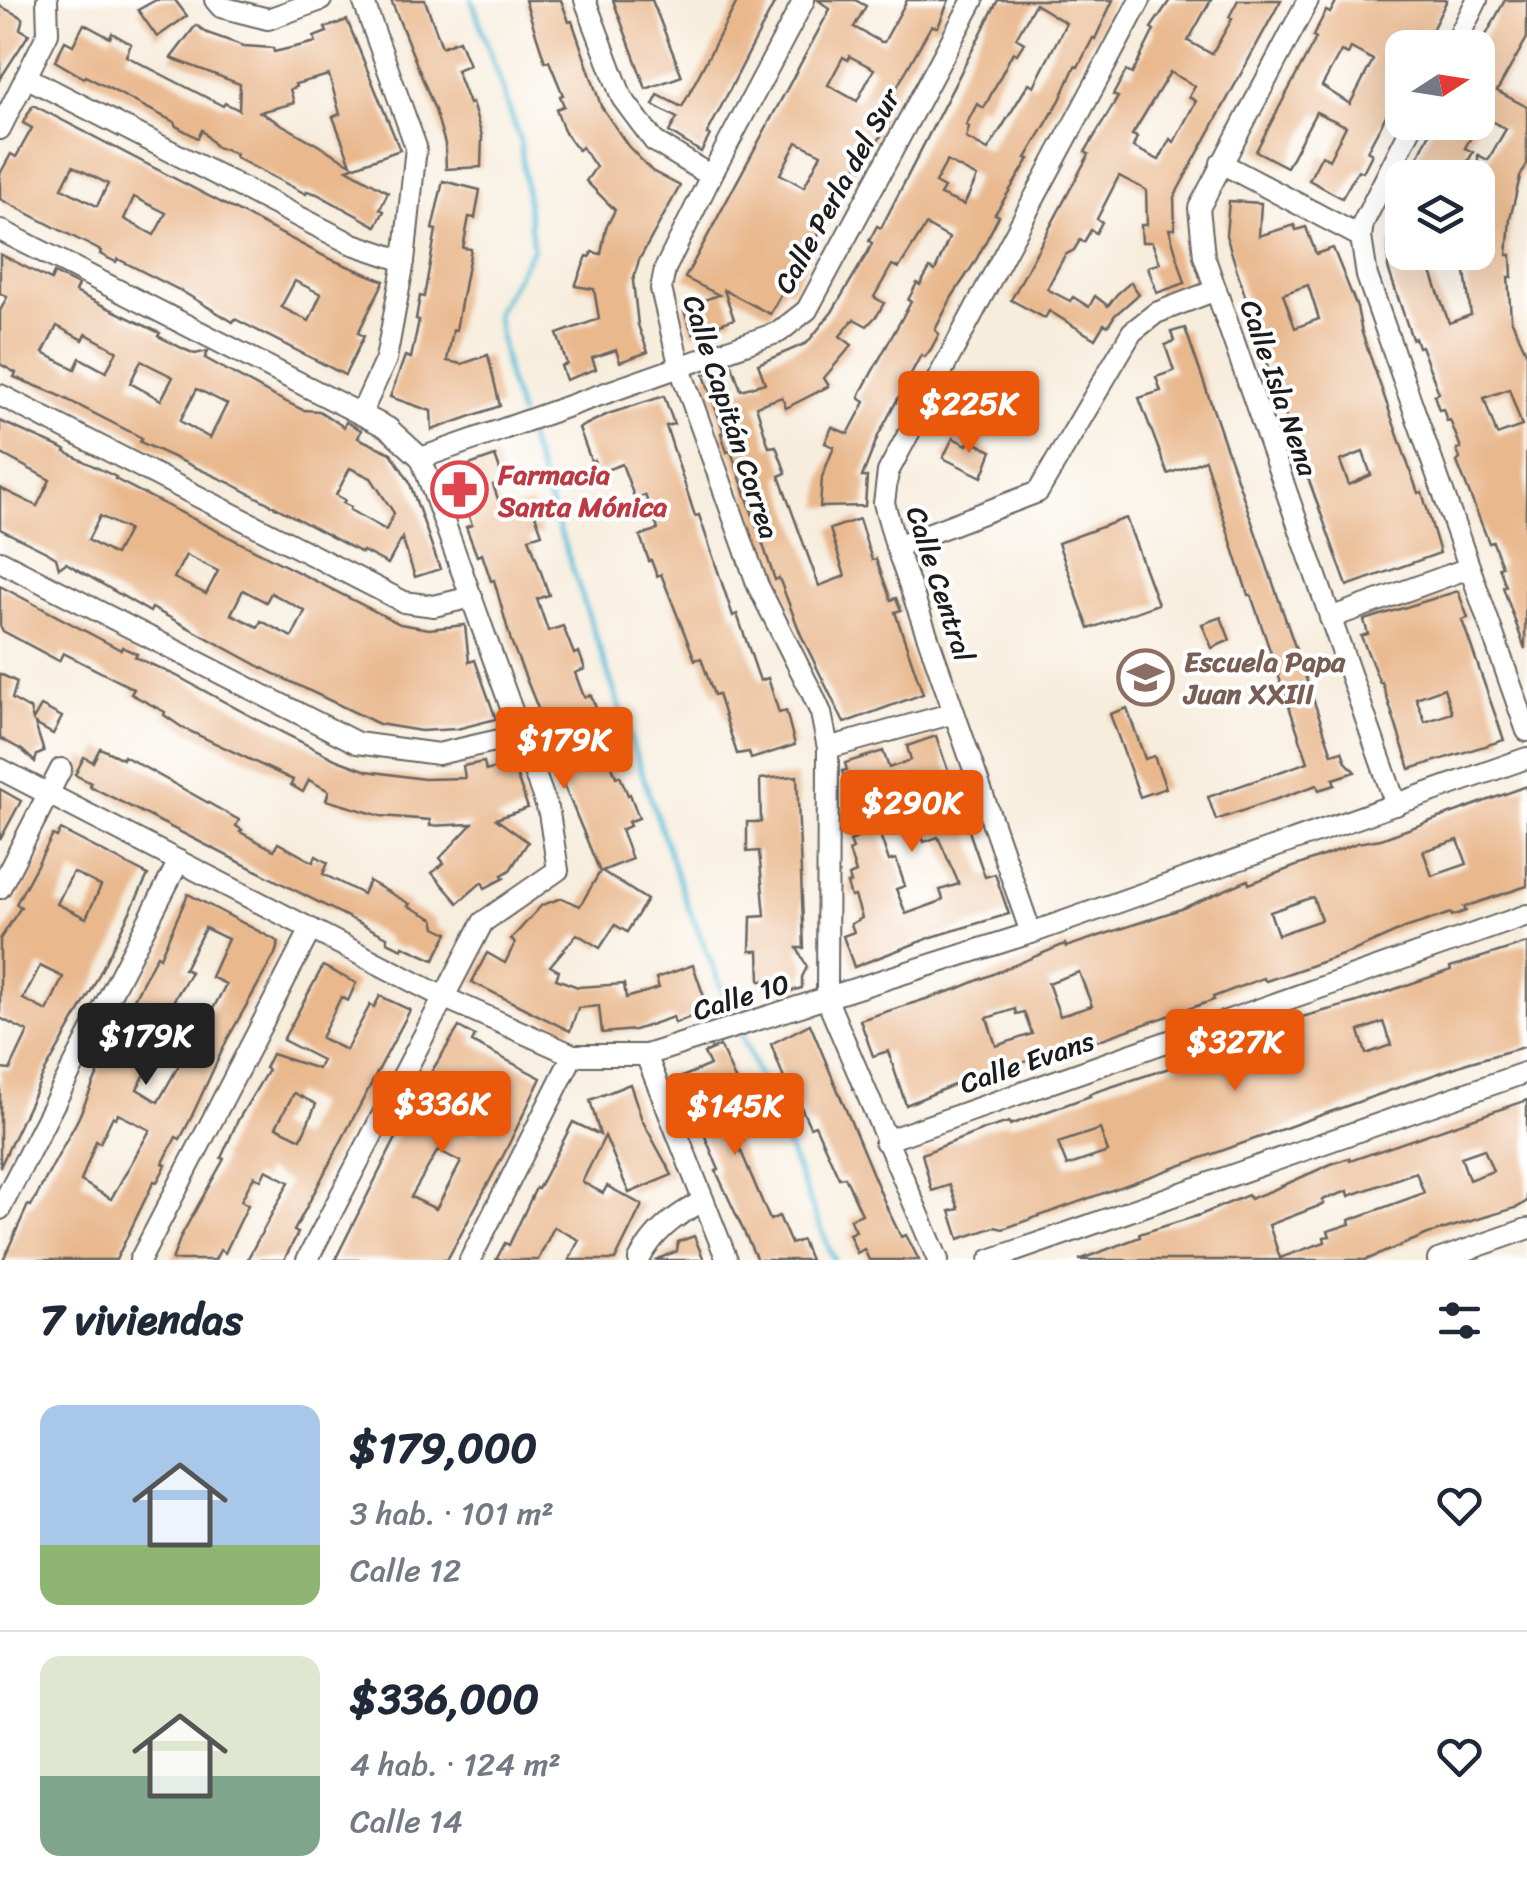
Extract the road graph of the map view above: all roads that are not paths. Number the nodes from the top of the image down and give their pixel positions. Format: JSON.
{"nodes":[{"id":1,"x":47,"y":0,"type":"edge"},
{"id":2,"x":215,"y":0,"type":"edge"},
{"id":3,"x":321,"y":0,"type":"edge"},
{"id":4,"x":363,"y":0,"type":"edge"},
{"id":5,"x":585,"y":0,"type":"edge"},
{"id":6,"x":804,"y":0,"type":"edge"},
{"id":7,"x":972,"y":0,"type":"edge"},
{"id":8,"x":1140,"y":0,"type":"edge"},
{"id":9,"x":1308,"y":0,"type":"edge"},
{"id":10,"x":1477,"y":0,"type":"edge"},
{"id":11,"x":1462,"y":30,"type":"edge"},
{"id":12,"x":26,"y":77,"type":"junction"},
{"id":13,"x":0,"y":129,"type":"edge"},
{"id":14,"x":1405,"y":140,"type":"edge"},
{"id":15,"x":1221,"y":163,"type":"junction"},
{"id":16,"x":711,"y":176,"type":"junction"},
{"id":17,"x":0,"y":230,"type":"edge"},
{"id":18,"x":1361,"y":237,"type":"junction"},
{"id":19,"x":404,"y":261,"type":"junction"},
{"id":20,"x":1216,"y":290,"type":"junction"},
{"id":21,"x":680,"y":368,"type":"junction"},
{"id":22,"x":0,"y":395,"type":"edge"},
{"id":23,"x":360,"y":414,"type":"junction"},
{"id":24,"x":421,"y":458,"type":"junction"},
{"id":25,"x":896,"y":546,"type":"junction"},
{"id":26,"x":0,"y":561,"type":"edge"},
{"id":27,"x":1469,"y":568,"type":"junction"},
{"id":28,"x":472,"y":597,"type":"junction"},
{"id":29,"x":1330,"y":618,"type":"junction"},
{"id":30,"x":954,"y":713,"type":"junction"},
{"id":31,"x":1527,"y":731,"type":"edge"},
{"id":32,"x":521,"y":735,"type":"junction"},
{"id":33,"x":828,"y":748,"type":"junction"},
{"id":34,"x":1527,"y":758,"type":"edge"},
{"id":35,"x":60,"y":769,"type":"dead end"},
{"id":36,"x":0,"y":770,"type":"edge"},
{"id":37,"x":48,"y":794,"type":"junction"},
{"id":38,"x":1396,"y":804,"type":"junction"},
{"id":39,"x":179,"y":861,"type":"junction"},
{"id":40,"x":0,"y":888,"type":"edge"},
{"id":41,"x":1527,"y":915,"type":"edge"},
{"id":42,"x":310,"y":929,"type":"junction"},
{"id":43,"x":1031,"y":933,"type":"junction"},
{"id":44,"x":443,"y":997,"type":"junction"},
{"id":45,"x":827,"y":1000,"type":"junction"},
{"id":46,"x":572,"y":1055,"type":"junction"},
{"id":47,"x":646,"y":1055,"type":"junction"},
{"id":48,"x":1527,"y":1072,"type":"edge"},
{"id":49,"x":885,"y":1141,"type":"junction"},
{"id":50,"x":703,"y":1201,"type":"junction"},
{"id":51,"x":0,"y":1209,"type":"edge"},
{"id":52,"x":1527,"y":1228,"type":"edge"},
{"id":53,"x":140,"y":1260,"type":"edge"},
{"id":54,"x":307,"y":1260,"type":"edge"},
{"id":55,"x":470,"y":1260,"type":"edge"},
{"id":56,"x":640,"y":1260,"type":"edge"},
{"id":57,"x":727,"y":1260,"type":"edge"},
{"id":58,"x":938,"y":1260,"type":"edge"},
{"id":59,"x":990,"y":1260,"type":"edge"},
{"id":60,"x":1438,"y":1260,"type":"edge"}],
"edges":[{"from":1,"to":12,"type":"street"},
{"from":2,"to":3,"type":"street"},
{"from":4,"to":19,"type":"street"},
{"from":5,"to":16,"type":"street"},
{"from":6,"to":16,"type":"street","name":"Calle Capitán Correa"},
{"from":7,"to":21,"type":"street","name":"Calle Perla del Sur"},
{"from":8,"to":25,"type":"street","name":"Calle Central"},
{"from":9,"to":15,"type":"street","name":"Calle Isla Nena"},
{"from":10,"to":11,"type":"street"},
{"from":12,"to":13,"type":"street"},
{"from":12,"to":19,"type":"street"},
{"from":14,"to":18,"type":"street"},
{"from":15,"to":18,"type":"street"},
{"from":15,"to":20,"type":"street","name":"Calle Isla Nena"},
{"from":16,"to":21,"type":"street","name":"Calle Capitán Correa"},
{"from":17,"to":23,"type":"street"},
{"from":18,"to":27,"type":"street"},
{"from":19,"to":23,"type":"street"},
{"from":20,"to":25,"type":"street"},
{"from":20,"to":29,"type":"street","name":"Calle Isla Nena"},
{"from":21,"to":24,"type":"street","name":"Calle Perla del Sur"},
{"from":21,"to":33,"type":"street","name":"Calle Capitán Correa"},
{"from":22,"to":28,"type":"street"},
{"from":23,"to":24,"type":"street"},
{"from":24,"to":28,"type":"street"},
{"from":25,"to":30,"type":"street","name":"Calle Central"},
{"from":26,"to":32,"type":"street"},
{"from":27,"to":29,"type":"street"},
{"from":27,"to":31,"type":"street"},
{"from":28,"to":32,"type":"street"},
{"from":29,"to":38,"type":"street","name":"Calle Isla Nena"},
{"from":30,"to":33,"type":"street"},
{"from":30,"to":43,"type":"street","name":"Calle Central"},
{"from":32,"to":44,"type":"street"},
{"from":33,"to":45,"type":"street","name":"Calle Capitán Correa"},
{"from":34,"to":38,"type":"street","name":"Calle 10"},
{"from":35,"to":37,"type":"street"},
{"from":36,"to":37,"type":"street","name":"Calle 10"},
{"from":37,"to":39,"type":"street","name":"Calle 10"},
{"from":37,"to":40,"type":"street"},
{"from":38,"to":43,"type":"street","name":"Calle 10"},
{"from":39,"to":42,"type":"street","name":"Calle 10"},
{"from":39,"to":51,"type":"street"},
{"from":41,"to":49,"type":"street","name":"Calle Evans"},
{"from":42,"to":44,"type":"street","name":"Calle 10"},
{"from":42,"to":53,"type":"street"},
{"from":43,"to":45,"type":"street","name":"Calle 10"},
{"from":44,"to":46,"type":"street","name":"Calle 10"},
{"from":44,"to":54,"type":"street"},
{"from":45,"to":47,"type":"street","name":"Calle 10"},
{"from":45,"to":49,"type":"street"},
{"from":46,"to":47,"type":"street","name":"Calle 10"},
{"from":46,"to":55,"type":"street"},
{"from":47,"to":50,"type":"street"},
{"from":48,"to":59,"type":"street"},
{"from":49,"to":58,"type":"street"},
{"from":50,"to":56,"type":"street"},
{"from":50,"to":57,"type":"street"},
{"from":52,"to":60,"type":"street"}]}
